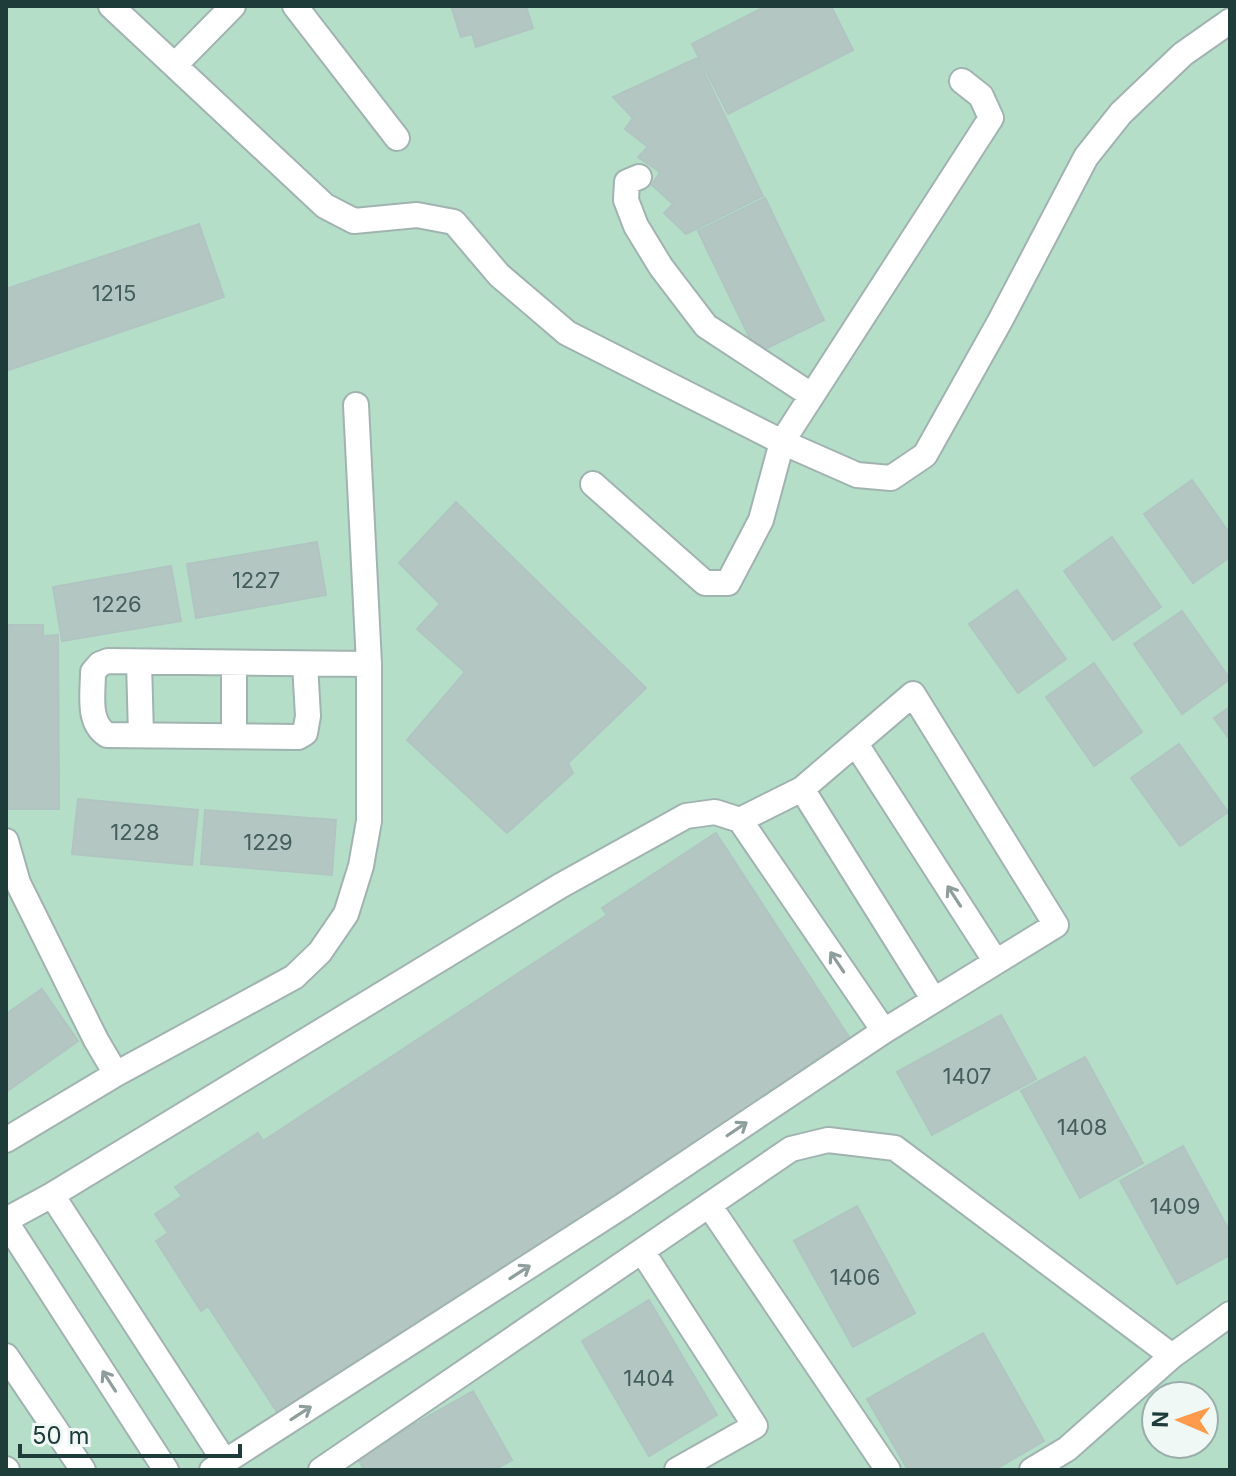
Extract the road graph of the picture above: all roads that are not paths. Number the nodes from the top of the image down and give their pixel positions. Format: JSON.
{"nodes":[{"id":1,"x":111,"y":6,"type":"edge"},
{"id":2,"x":233,"y":6,"type":"edge"},
{"id":3,"x":295,"y":6,"type":"edge"},
{"id":4,"x":1230,"y":21,"type":"edge"},
{"id":5,"x":175,"y":65,"type":"junction"},
{"id":6,"x":962,"y":81,"type":"dead end"},
{"id":7,"x":397,"y":138,"type":"dead end"},
{"id":8,"x":639,"y":177,"type":"dead end"},
{"id":9,"x":811,"y":395,"type":"junction"},
{"id":10,"x":356,"y":405,"type":"dead end"},
{"id":11,"x":782,"y":442,"type":"junction"},
{"id":12,"x":593,"y":484,"type":"dead end"},
{"id":13,"x":139,"y":662,"type":"junction"},
{"id":14,"x":234,"y":663,"type":"junction"},
{"id":15,"x":305,"y":664,"type":"junction"},
{"id":16,"x":369,"y":664,"type":"junction"},
{"id":17,"x":141,"y":735,"type":"junction"},
{"id":18,"x":234,"y":736,"type":"junction"},
{"id":19,"x":856,"y":744,"type":"junction"},
{"id":20,"x":802,"y":789,"type":"junction"},
{"id":21,"x":740,"y":820,"type":"junction"},
{"id":22,"x":6,"y":841,"type":"edge"},
{"id":23,"x":12,"y":886,"type":"edge"},
{"id":24,"x":996,"y":962,"type":"junction"},
{"id":25,"x":934,"y":1000,"type":"junction"},
{"id":26,"x":884,"y":1031,"type":"junction"},
{"id":27,"x":116,"y":1074,"type":"junction"},
{"id":28,"x":6,"y":1140,"type":"edge"},
{"id":29,"x":52,"y":1195,"type":"junction"},
{"id":30,"x":709,"y":1205,"type":"junction"},
{"id":31,"x":6,"y":1221,"type":"edge"},
{"id":32,"x":642,"y":1251,"type":"junction"},
{"id":33,"x":1230,"y":1314,"type":"edge"},
{"id":34,"x":6,"y":1356,"type":"edge"},
{"id":35,"x":1172,"y":1356,"type":"junction"},
{"id":36,"x":219,"y":1466,"type":"edge"},
{"id":37,"x":83,"y":1470,"type":"edge"},
{"id":38,"x":166,"y":1470,"type":"edge"},
{"id":39,"x":321,"y":1470,"type":"edge"},
{"id":40,"x":677,"y":1470,"type":"edge"},
{"id":41,"x":888,"y":1470,"type":"edge"},
{"id":42,"x":1032,"y":1470,"type":"edge"}],
"edges":[{"from":1,"to":5,"type":"street"},
{"from":2,"to":5,"type":"street"},
{"from":3,"to":7,"type":"street"},
{"from":4,"to":11,"type":"street"},
{"from":5,"to":11,"type":"street"},
{"from":6,"to":9,"type":"street"},
{"from":8,"to":9,"type":"street"},
{"from":9,"to":11,"type":"street"},
{"from":10,"to":16,"type":"street"},
{"from":11,"to":12,"type":"street"},
{"from":13,"to":14,"type":"street"},
{"from":13,"to":17,"type":"street"},
{"from":13,"to":17,"type":"street"},
{"from":14,"to":15,"type":"street"},
{"from":14,"to":18,"type":"street"},
{"from":15,"to":16,"type":"street"},
{"from":15,"to":18,"type":"street"},
{"from":16,"to":27,"type":"street"},
{"from":17,"to":18,"type":"street"},
{"from":19,"to":20,"type":"street"},
{"from":24,"to":19,"type":"street","one_way":true},
{"from":19,"to":24,"type":"street"},
{"from":20,"to":21,"type":"street"},
{"from":20,"to":25,"type":"street"},
{"from":26,"to":21,"type":"street","one_way":true},
{"from":21,"to":29,"type":"street"},
{"from":22,"to":23,"type":"street"},
{"from":23,"to":27,"type":"street"},
{"from":24,"to":25,"type":"street"},
{"from":25,"to":26,"type":"street"},
{"from":36,"to":26,"type":"street","one_way":true},
{"from":27,"to":28,"type":"street"},
{"from":29,"to":31,"type":"street"},
{"from":29,"to":36,"type":"street"},
{"from":30,"to":32,"type":"street"},
{"from":30,"to":35,"type":"street"},
{"from":30,"to":41,"type":"street"},
{"from":38,"to":31,"type":"street","one_way":true},
{"from":32,"to":39,"type":"street"},
{"from":32,"to":40,"type":"street"},
{"from":33,"to":35,"type":"street"},
{"from":34,"to":37,"type":"street"},
{"from":35,"to":42,"type":"street"}]}
